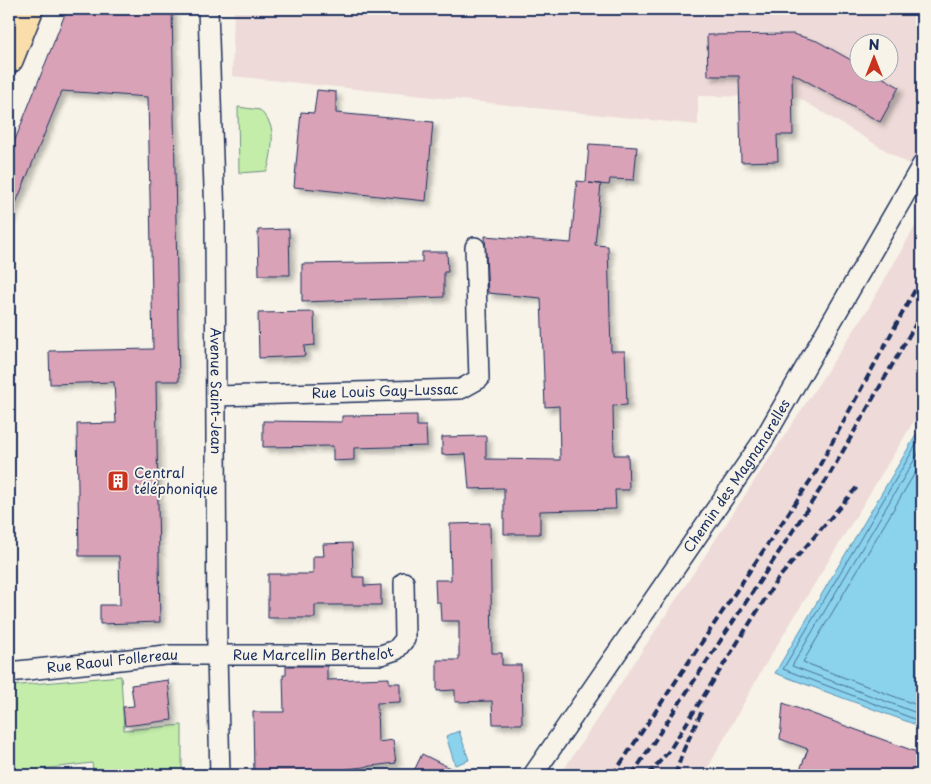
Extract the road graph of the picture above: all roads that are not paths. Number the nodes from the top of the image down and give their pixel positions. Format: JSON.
{"nodes":[{"id":1,"x":29,"y":9,"type":"edge"},
{"id":2,"x":208,"y":9,"type":"edge"},
{"id":3,"x":9,"y":59,"type":"edge"},
{"id":4,"x":922,"y":165,"type":"edge"},
{"id":5,"x":475,"y":247,"type":"dead end"},
{"id":6,"x":216,"y":396,"type":"junction"},
{"id":7,"x":404,"y":582,"type":"dead end"},
{"id":8,"x":217,"y":655,"type":"junction"},
{"id":9,"x":9,"y":672,"type":"edge"},
{"id":10,"x":220,"y":775,"type":"edge"},
{"id":11,"x":533,"y":775,"type":"edge"}],
"edges":[{"from":1,"to":3,"type":"main road"},
{"from":2,"to":6,"type":"street","name":"Avenue Saint-Jean"},
{"from":4,"to":11,"type":"street","name":"Chemin des Magnanarelles"},
{"from":5,"to":6,"type":"street","name":"Rue Louis Gay-Lussac"},
{"from":6,"to":8,"type":"street","name":"Avenue Saint-Jean"},
{"from":7,"to":8,"type":"street","name":"Rue Marcellin Berthelot"},
{"from":8,"to":9,"type":"street","name":"Rue Raoul Follereau"},
{"from":8,"to":10,"type":"street","name":"Avenue Saint-Jean"}]}
